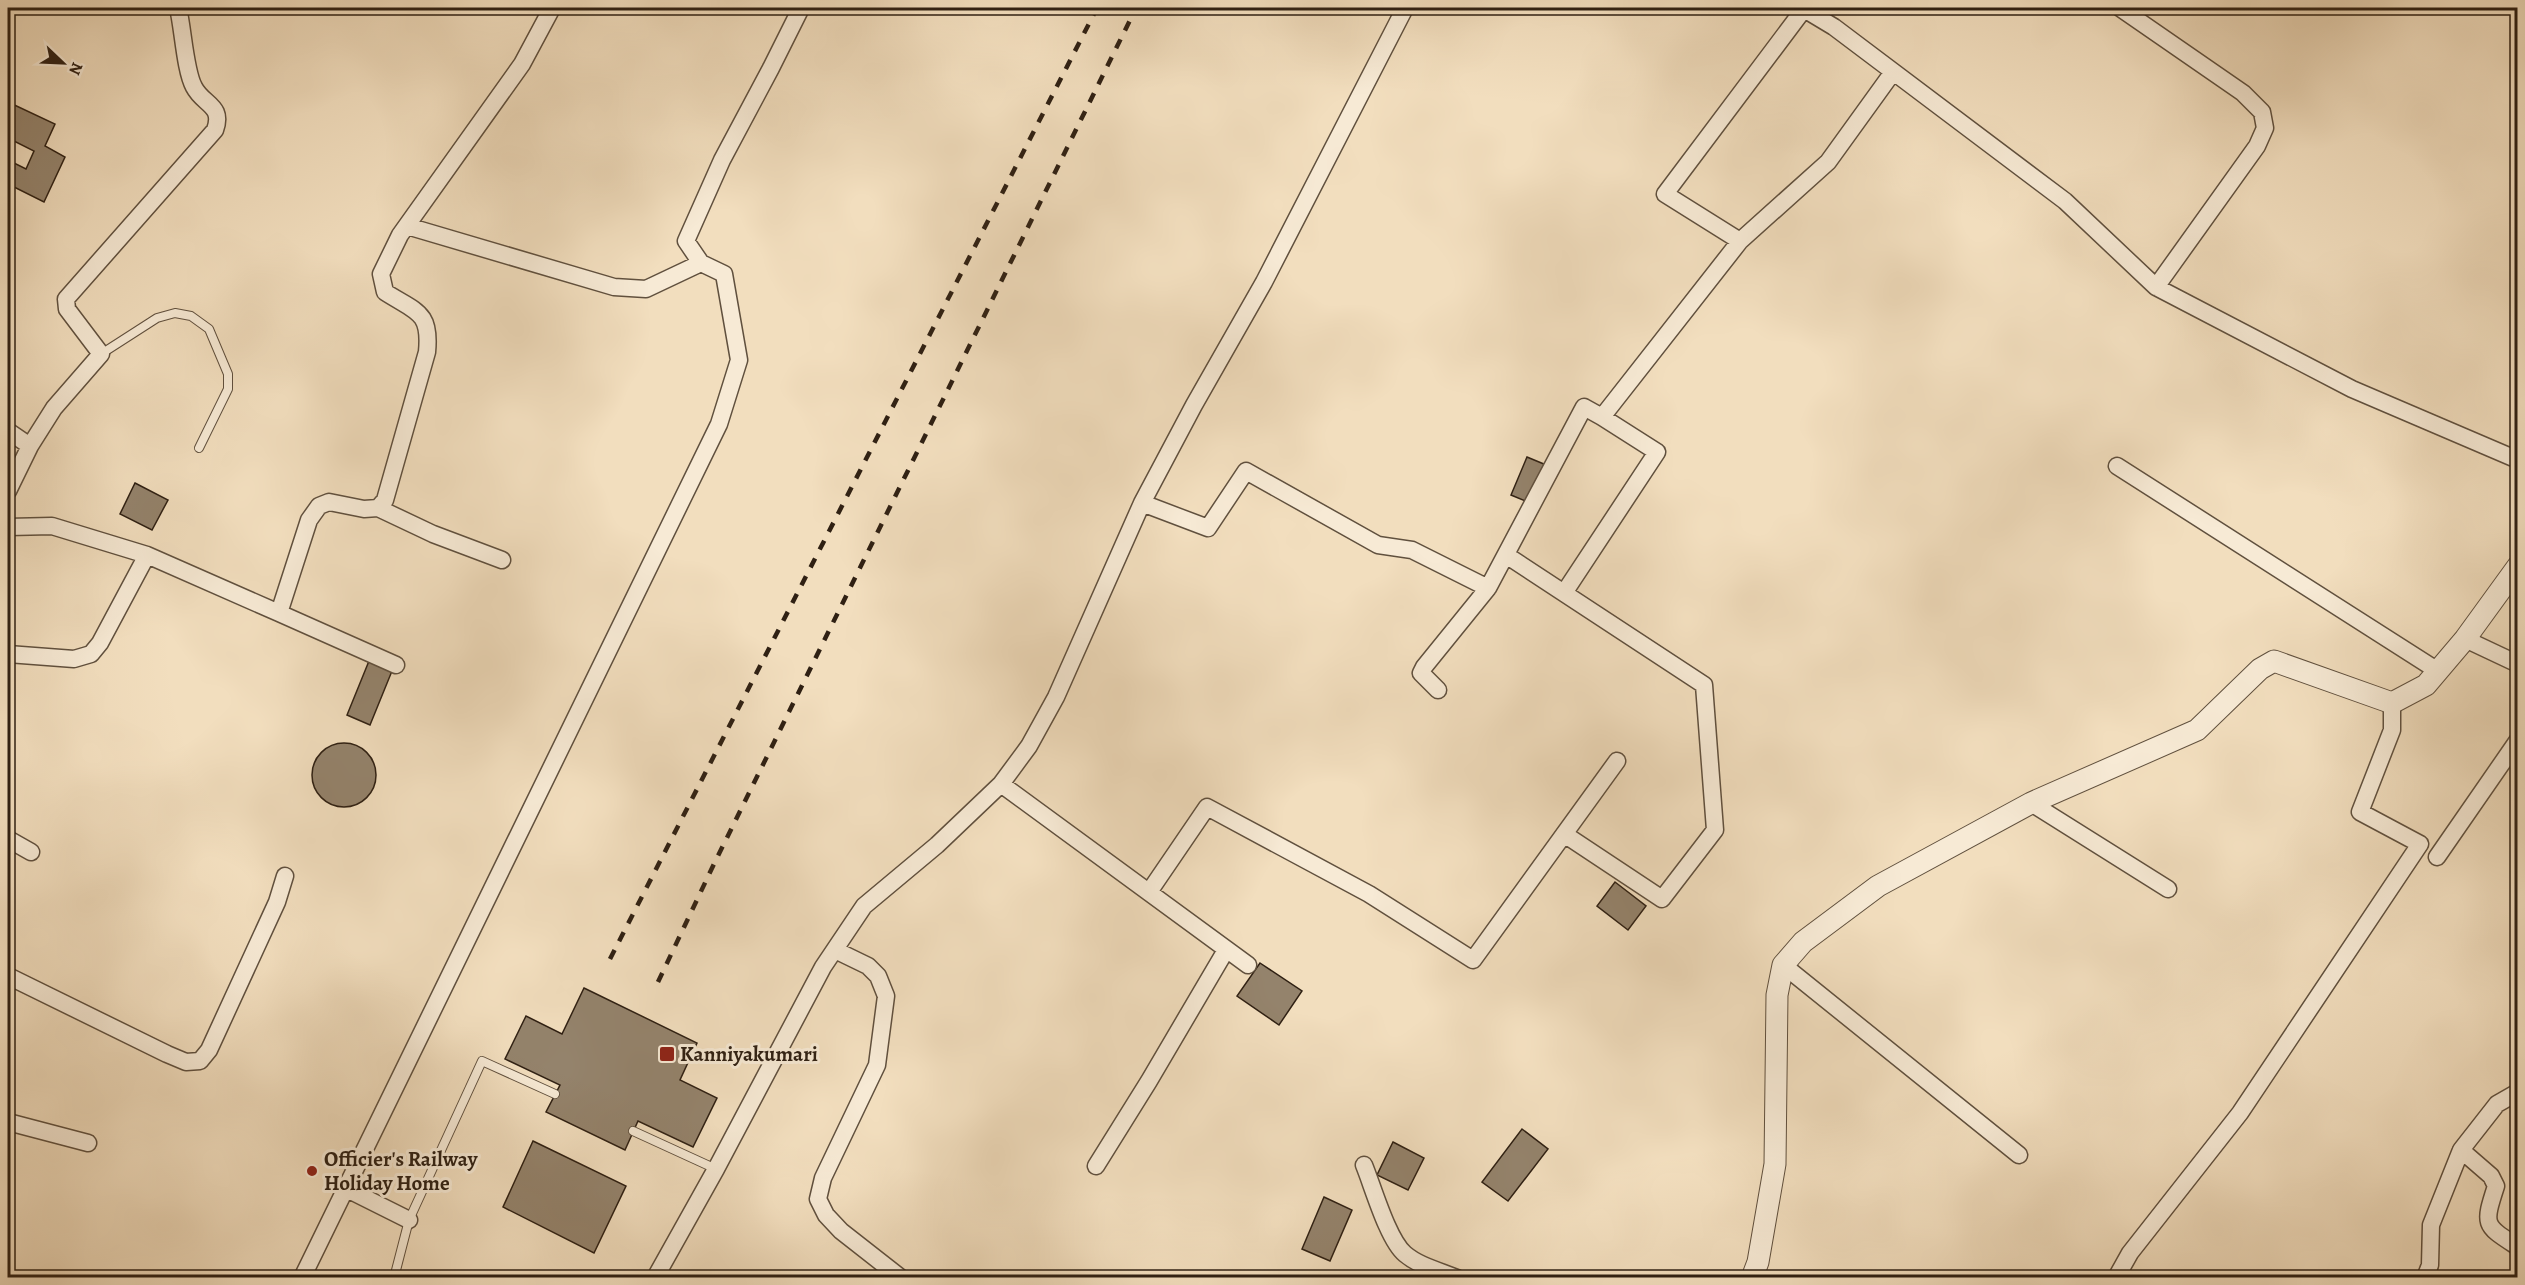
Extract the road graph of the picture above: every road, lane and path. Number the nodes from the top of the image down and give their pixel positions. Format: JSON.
{"nodes":[{"id":1,"x":178,"y":8,"type":"edge"},
{"id":2,"x":552,"y":8,"type":"edge"},
{"id":3,"x":801,"y":8,"type":"edge"},
{"id":4,"x":1405,"y":8,"type":"edge"},
{"id":5,"x":2120,"y":8,"type":"edge"},
{"id":6,"x":1893,"y":72,"type":"junction"},
{"id":7,"x":406,"y":226,"type":"junction"},
{"id":8,"x":1740,"y":241,"type":"junction"},
{"id":9,"x":701,"y":263,"type":"junction"},
{"id":10,"x":2156,"y":287,"type":"junction"},
{"id":11,"x":101,"y":354,"type":"junction"},
{"id":12,"x":1602,"y":417,"type":"junction"},
{"id":13,"x":8,"y":431,"type":"edge"},
{"id":14,"x":30,"y":446,"type":"junction"},
{"id":15,"x":199,"y":448,"type":"dead end"},
{"id":16,"x":2517,"y":460,"type":"edge"},
{"id":17,"x":2117,"y":466,"type":"dead end"},
{"id":18,"x":8,"y":490,"type":"edge"},
{"id":19,"x":1142,"y":503,"type":"junction"},
{"id":20,"x":378,"y":508,"type":"junction"},
{"id":21,"x":8,"y":527,"type":"edge"},
{"id":22,"x":147,"y":555,"type":"junction"},
{"id":23,"x":1506,"y":555,"type":"junction"},
{"id":24,"x":502,"y":560,"type":"dead end"},
{"id":25,"x":2517,"y":566,"type":"edge"},
{"id":26,"x":1488,"y":588,"type":"junction"},
{"id":27,"x":1564,"y":593,"type":"junction"},
{"id":28,"x":279,"y":613,"type":"junction"},
{"id":29,"x":2465,"y":639,"type":"junction"},
{"id":30,"x":8,"y":654,"type":"edge"},
{"id":31,"x":2517,"y":664,"type":"edge"},
{"id":32,"x":396,"y":665,"type":"dead end"},
{"id":33,"x":2438,"y":670,"type":"junction"},
{"id":34,"x":1438,"y":690,"type":"dead end"},
{"id":35,"x":2392,"y":703,"type":"junction"},
{"id":36,"x":2517,"y":740,"type":"edge"},
{"id":37,"x":1617,"y":761,"type":"dead end"},
{"id":38,"x":1001,"y":784,"type":"junction"},
{"id":39,"x":2031,"y":803,"type":"junction"},
{"id":40,"x":1564,"y":834,"type":"junction"},
{"id":41,"x":8,"y":839,"type":"edge"},
{"id":42,"x":31,"y":852,"type":"dead end"},
{"id":43,"x":2437,"y":856,"type":"dead end"},
{"id":44,"x":285,"y":876,"type":"dead end"},
{"id":45,"x":2168,"y":889,"type":"dead end"},
{"id":46,"x":1149,"y":892,"type":"junction"},
{"id":47,"x":835,"y":950,"type":"junction"},
{"id":48,"x":1226,"y":950,"type":"junction"},
{"id":49,"x":1248,"y":965,"type":"dead end"},
{"id":50,"x":1783,"y":965,"type":"junction"},
{"id":51,"x":8,"y":976,"type":"edge"},
{"id":52,"x":2517,"y":1092,"type":"edge"},
{"id":53,"x":555,"y":1095,"type":"dead end"},
{"id":54,"x":8,"y":1122,"type":"edge"},
{"id":55,"x":633,"y":1131,"type":"dead end"},
{"id":56,"x":88,"y":1143,"type":"dead end"},
{"id":57,"x":2461,"y":1150,"type":"junction"},
{"id":58,"x":2019,"y":1155,"type":"dead end"},
{"id":59,"x":1364,"y":1165,"type":"dead end"},
{"id":60,"x":1096,"y":1166,"type":"dead end"},
{"id":61,"x":716,"y":1169,"type":"junction"},
{"id":62,"x":345,"y":1188,"type":"junction"},
{"id":63,"x":409,"y":1220,"type":"junction"},
{"id":64,"x":2517,"y":1247,"type":"edge"},
{"id":65,"x":302,"y":1278,"type":"edge"},
{"id":66,"x":394,"y":1278,"type":"edge"},
{"id":67,"x":655,"y":1278,"type":"edge"},
{"id":68,"x":901,"y":1278,"type":"edge"},
{"id":69,"x":1457,"y":1278,"type":"edge"},
{"id":70,"x":1752,"y":1278,"type":"edge"},
{"id":71,"x":2116,"y":1278,"type":"edge"},
{"id":72,"x":2425,"y":1278,"type":"edge"}],
"edges":[{"from":1,"to":11,"type":"street"},
{"from":2,"to":7,"type":"street"},
{"from":3,"to":9,"type":"street"},
{"from":4,"to":19,"type":"street"},
{"from":5,"to":10,"type":"street"},
{"from":6,"to":8,"type":"street"},
{"from":6,"to":8,"type":"street"},
{"from":6,"to":10,"type":"street"},
{"from":7,"to":9,"type":"street"},
{"from":7,"to":20,"type":"street"},
{"from":8,"to":12,"type":"street"},
{"from":9,"to":62,"type":"street"},
{"from":10,"to":16,"type":"street"},
{"from":11,"to":14,"type":"street"},
{"from":11,"to":15,"type":"lane"},
{"from":12,"to":23,"type":"street"},
{"from":12,"to":27,"type":"street"},
{"from":13,"to":14,"type":"street"},
{"from":14,"to":18,"type":"street"},
{"from":17,"to":33,"type":"street"},
{"from":19,"to":26,"type":"street"},
{"from":19,"to":38,"type":"street"},
{"from":20,"to":24,"type":"street"},
{"from":20,"to":28,"type":"street"},
{"from":21,"to":22,"type":"street"},
{"from":22,"to":28,"type":"street"},
{"from":22,"to":30,"type":"street"},
{"from":23,"to":26,"type":"street"},
{"from":23,"to":27,"type":"street"},
{"from":25,"to":29,"type":"street"},
{"from":26,"to":34,"type":"street"},
{"from":27,"to":40,"type":"street"},
{"from":28,"to":32,"type":"street"},
{"from":29,"to":31,"type":"street"},
{"from":29,"to":33,"type":"street"},
{"from":33,"to":35,"type":"street"},
{"from":35,"to":39,"type":"street"},
{"from":35,"to":71,"type":"street"},
{"from":36,"to":43,"type":"street"},
{"from":37,"to":40,"type":"street"},
{"from":38,"to":46,"type":"street"},
{"from":38,"to":47,"type":"street"},
{"from":39,"to":45,"type":"street"},
{"from":39,"to":50,"type":"street"},
{"from":40,"to":46,"type":"street"},
{"from":41,"to":42,"type":"street"},
{"from":44,"to":51,"type":"street"},
{"from":46,"to":48,"type":"street"},
{"from":47,"to":61,"type":"street"},
{"from":47,"to":68,"type":"street"},
{"from":48,"to":49,"type":"street"},
{"from":48,"to":60,"type":"street"},
{"from":50,"to":58,"type":"street"},
{"from":50,"to":70,"type":"street"},
{"from":52,"to":57,"type":"street"},
{"from":53,"to":63,"type":"lane"},
{"from":54,"to":56,"type":"street"},
{"from":55,"to":61,"type":"lane"},
{"from":57,"to":64,"type":"street"},
{"from":57,"to":72,"type":"street"},
{"from":59,"to":69,"type":"street"},
{"from":61,"to":67,"type":"street"},
{"from":62,"to":63,"type":"street"},
{"from":62,"to":65,"type":"street"},
{"from":63,"to":66,"type":"lane"}]}
